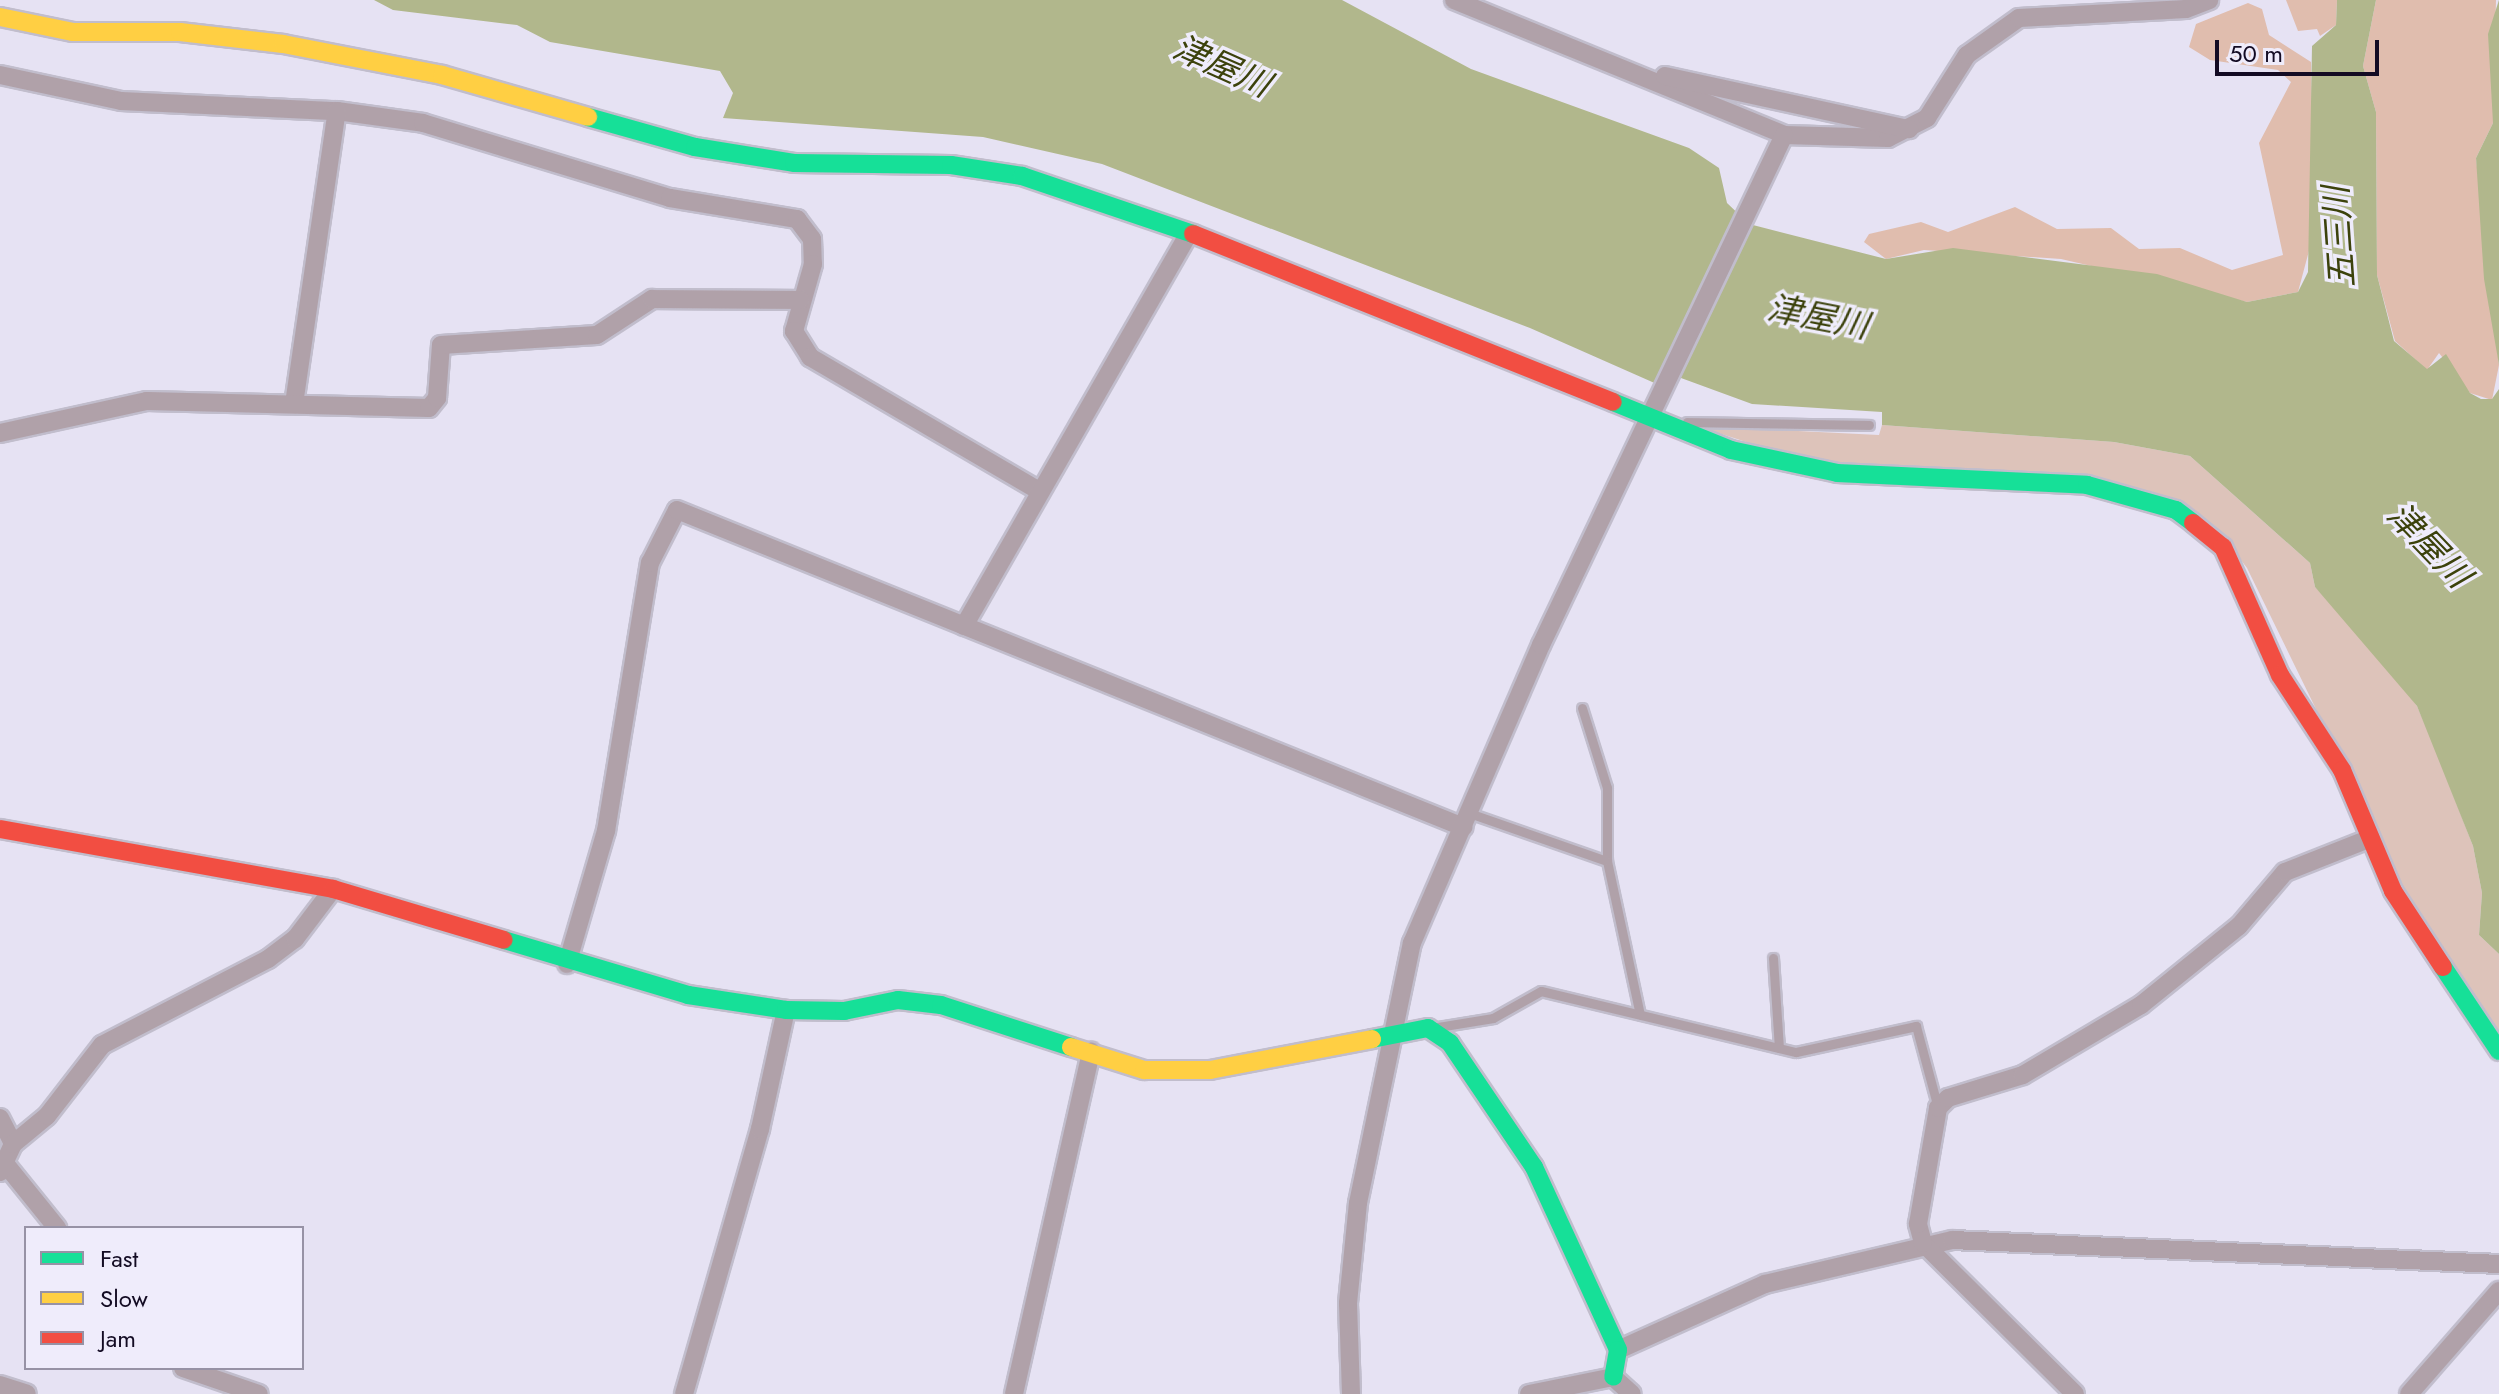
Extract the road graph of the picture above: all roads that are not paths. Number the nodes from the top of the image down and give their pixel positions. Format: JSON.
{"nodes":[{"id":1,"x":1454,"y":0,"type":"edge"},
{"id":2,"x":2209,"y":0,"type":"edge"},
{"id":3,"x":0,"y":17,"type":"edge"},
{"id":4,"x":1547,"y":39,"type":"junction"},
{"id":5,"x":0,"y":75,"type":"edge"},
{"id":6,"x":337,"y":111,"type":"junction"},
{"id":7,"x":1912,"y":129,"type":"junction"},
{"id":8,"x":1784,"y":135,"type":"junction"},
{"id":9,"x":1188,"y":235,"type":"junction"},
{"id":10,"x":800,"y":300,"type":"junction"},
{"id":11,"x":294,"y":404,"type":"junction"},
{"id":12,"x":1651,"y":422,"type":"junction"},
{"id":13,"x":1869,"y":425,"type":"dead end"},
{"id":14,"x":0,"y":433,"type":"edge"},
{"id":15,"x":1039,"y":491,"type":"junction"},
{"id":16,"x":964,"y":626,"type":"junction"},
{"id":17,"x":1582,"y":708,"type":"dead end"},
{"id":18,"x":1466,"y":820,"type":"junction"},
{"id":19,"x":0,"y":829,"type":"edge"},
{"id":20,"x":2371,"y":838,"type":"junction"},
{"id":21,"x":1607,"y":861,"type":"junction"},
{"id":22,"x":333,"y":889,"type":"junction"},
{"id":23,"x":1773,"y":958,"type":"dead end"},
{"id":24,"x":567,"y":964,"type":"junction"},
{"id":25,"x":786,"y":1010,"type":"junction"},
{"id":26,"x":1640,"y":1015,"type":"junction"},
{"id":27,"x":1428,"y":1028,"type":"junction"},
{"id":28,"x":1390,"y":1033,"type":"junction"},
{"id":29,"x":1779,"y":1048,"type":"junction"},
{"id":30,"x":2499,"y":1051,"type":"edge"},
{"id":31,"x":1091,"y":1052,"type":"junction"},
{"id":32,"x":1938,"y":1108,"type":"junction"},
{"id":33,"x":0,"y":1118,"type":"edge"},
{"id":34,"x":13,"y":1144,"type":"junction"},
{"id":35,"x":4,"y":1169,"type":"edge"},
{"id":36,"x":55,"y":1226,"type":"edge"},
{"id":37,"x":1923,"y":1243,"type":"junction"},
{"id":38,"x":2499,"y":1264,"type":"edge"},
{"id":39,"x":2499,"y":1291,"type":"edge"},
{"id":40,"x":1618,"y":1350,"type":"junction"},
{"id":41,"x":189,"y":1370,"type":"edge"},
{"id":42,"x":1613,"y":1377,"type":"junction"},
{"id":43,"x":0,"y":1385,"type":"edge"},
{"id":44,"x":27,"y":1394,"type":"edge"},
{"id":45,"x":259,"y":1394,"type":"edge"},
{"id":46,"x":684,"y":1394,"type":"edge"},
{"id":47,"x":1014,"y":1394,"type":"edge"},
{"id":48,"x":1351,"y":1394,"type":"edge"},
{"id":49,"x":1529,"y":1394,"type":"edge"},
{"id":50,"x":1632,"y":1394,"type":"edge"},
{"id":51,"x":2075,"y":1394,"type":"edge"},
{"id":52,"x":2409,"y":1394,"type":"edge"}],
"edges":[{"from":1,"to":4,"type":"street"},
{"from":2,"to":7,"type":"street"},
{"from":3,"to":9,"type":"street"},
{"from":4,"to":7,"type":"street"},
{"from":4,"to":8,"type":"street"},
{"from":5,"to":6,"type":"street"},
{"from":6,"to":10,"type":"street"},
{"from":6,"to":11,"type":"street"},
{"from":7,"to":8,"type":"street"},
{"from":8,"to":12,"type":"street"},
{"from":9,"to":12,"type":"street"},
{"from":9,"to":15,"type":"street"},
{"from":10,"to":11,"type":"street"},
{"from":10,"to":15,"type":"street"},
{"from":11,"to":14,"type":"street"},
{"from":12,"to":13,"type":"lane"},
{"from":12,"to":18,"type":"street"},
{"from":12,"to":20,"type":"street"},
{"from":15,"to":16,"type":"street"},
{"from":16,"to":18,"type":"street"},
{"from":16,"to":24,"type":"street"},
{"from":17,"to":21,"type":"lane"},
{"from":18,"to":21,"type":"lane"},
{"from":18,"to":28,"type":"street"},
{"from":19,"to":22,"type":"street"},
{"from":20,"to":30,"type":"street"},
{"from":20,"to":32,"type":"street"},
{"from":21,"to":26,"type":"lane"},
{"from":22,"to":24,"type":"street"},
{"from":22,"to":34,"type":"street"},
{"from":23,"to":29,"type":"lane"},
{"from":24,"to":25,"type":"street"},
{"from":25,"to":31,"type":"street"},
{"from":25,"to":46,"type":"street"},
{"from":26,"to":27,"type":"lane"},
{"from":26,"to":29,"type":"lane"},
{"from":27,"to":28,"type":"street"},
{"from":27,"to":40,"type":"street"},
{"from":28,"to":31,"type":"street"},
{"from":28,"to":48,"type":"street"},
{"from":29,"to":32,"type":"lane"},
{"from":31,"to":47,"type":"street"},
{"from":32,"to":37,"type":"street"},
{"from":33,"to":34,"type":"street"},
{"from":34,"to":35,"type":"street"},
{"from":35,"to":36,"type":"street"},
{"from":37,"to":38,"type":"street"},
{"from":37,"to":40,"type":"street"},
{"from":37,"to":51,"type":"street"},
{"from":39,"to":52,"type":"street"},
{"from":40,"to":42,"type":"street"},
{"from":41,"to":45,"type":"street"},
{"from":42,"to":49,"type":"street"},
{"from":42,"to":50,"type":"street"},
{"from":43,"to":44,"type":"street"}]}
